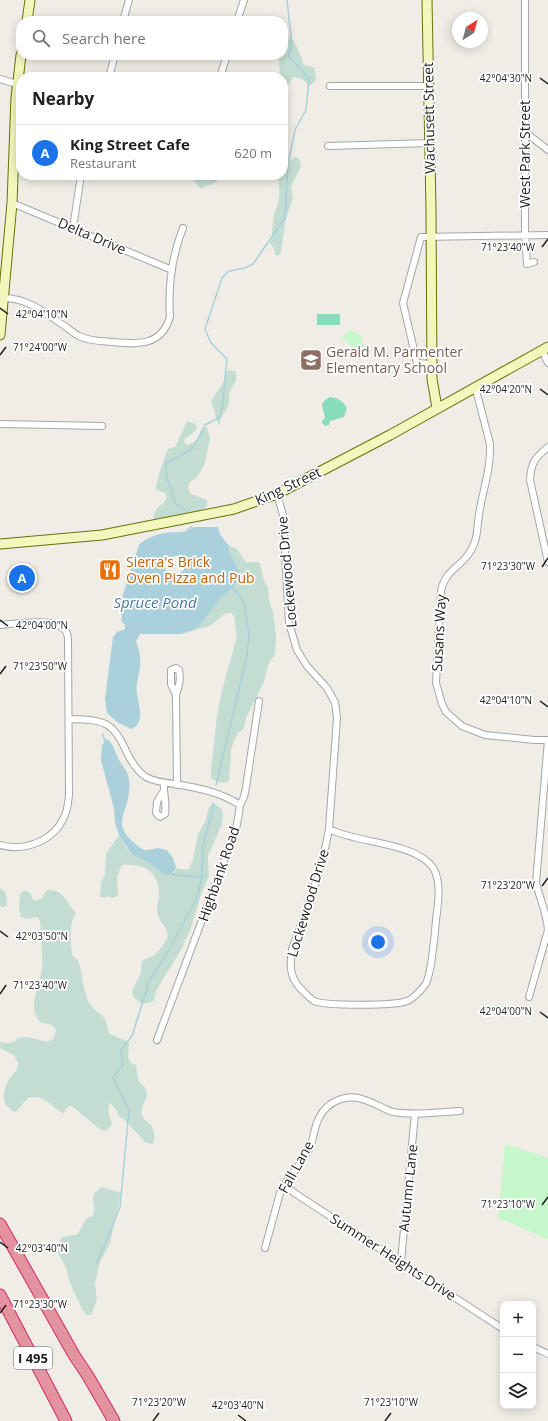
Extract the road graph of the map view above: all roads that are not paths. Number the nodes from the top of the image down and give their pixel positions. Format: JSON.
{"nodes":[{"id":1,"x":30,"y":0,"type":"edge"},
{"id":2,"x":129,"y":0,"type":"edge"},
{"id":3,"x":244,"y":0,"type":"edge"},
{"id":4,"x":427,"y":0,"type":"edge"},
{"id":5,"x":525,"y":0,"type":"edge"},
{"id":6,"x":28,"y":16,"type":"edge"},
{"id":7,"x":124,"y":16,"type":"edge"},
{"id":8,"x":239,"y":16,"type":"edge"},
{"id":9,"x":21,"y":60,"type":"edge"},
{"id":10,"x":114,"y":60,"type":"edge"},
{"id":11,"x":225,"y":60,"type":"edge"},
{"id":12,"x":19,"y":72,"type":"edge"},
{"id":13,"x":110,"y":72,"type":"edge"},
{"id":14,"x":222,"y":72,"type":"edge"},
{"id":15,"x":0,"y":79,"type":"edge"},
{"id":16,"x":16,"y":84,"type":"edge"},
{"id":17,"x":330,"y":86,"type":"dead end"},
{"id":18,"x":428,"y":86,"type":"junction"},
{"id":19,"x":16,"y":108,"type":"edge"},
{"id":20,"x":525,"y":132,"type":"junction"},
{"id":21,"x":430,"y":143,"type":"junction"},
{"id":22,"x":328,"y":146,"type":"dead end"},
{"id":23,"x":548,"y":150,"type":"edge"},
{"id":24,"x":80,"y":180,"type":"edge"},
{"id":25,"x":12,"y":203,"type":"junction"},
{"id":26,"x":73,"y":228,"type":"junction"},
{"id":27,"x":183,"y":228,"type":"dead end"},
{"id":28,"x":525,"y":235,"type":"junction"},
{"id":29,"x":548,"y":235,"type":"edge"},
{"id":30,"x":431,"y":237,"type":"junction"},
{"id":31,"x":534,"y":262,"type":"dead end"},
{"id":32,"x":172,"y":270,"type":"junction"},
{"id":33,"x":4,"y":298,"type":"junction"},
{"id":34,"x":0,"y":335,"type":"edge"},
{"id":35,"x":545,"y":348,"type":"edge"},
{"id":36,"x":548,"y":363,"type":"edge"},
{"id":37,"x":431,"y":364,"type":"junction"},
{"id":38,"x":475,"y":386,"type":"junction"},
{"id":39,"x":437,"y":408,"type":"junction"},
{"id":40,"x":0,"y":424,"type":"edge"},
{"id":41,"x":102,"y":426,"type":"dead end"},
{"id":42,"x":548,"y":447,"type":"edge"},
{"id":43,"x":277,"y":494,"type":"junction"},
{"id":44,"x":0,"y":544,"type":"edge"},
{"id":45,"x":548,"y":562,"type":"edge"},
{"id":46,"x":0,"y":625,"type":"edge"},
{"id":47,"x":176,"y":695,"type":"dead end"},
{"id":48,"x":260,"y":701,"type":"dead end"},
{"id":49,"x":69,"y":720,"type":"junction"},
{"id":50,"x":548,"y":740,"type":"edge"},
{"id":51,"x":164,"y":783,"type":"junction"},
{"id":52,"x":178,"y":785,"type":"junction"},
{"id":53,"x":163,"y":792,"type":"dead end"},
{"id":54,"x":240,"y":805,"type":"junction"},
{"id":55,"x":329,"y":829,"type":"junction"},
{"id":56,"x":0,"y":845,"type":"edge"},
{"id":57,"x":528,"y":997,"type":"dead end"},
{"id":58,"x":157,"y":1040,"type":"dead end"},
{"id":59,"x":460,"y":1111,"type":"dead end"},
{"id":60,"x":415,"y":1114,"type":"junction"},
{"id":61,"x":284,"y":1185,"type":"junction"},
{"id":62,"x":0,"y":1224,"type":"edge"},
{"id":63,"x":265,"y":1248,"type":"dead end"},
{"id":64,"x":401,"y":1261,"type":"junction"},
{"id":65,"x":0,"y":1295,"type":"edge"},
{"id":66,"x":500,"y":1327,"type":"edge"},
{"id":67,"x":536,"y":1348,"type":"edge"},
{"id":68,"x":548,"y":1354,"type":"edge"},
{"id":69,"x":66,"y":1421,"type":"edge"},
{"id":70,"x":114,"y":1421,"type":"edge"}],
"edges":[{"from":1,"to":6,"type":"main road"},
{"from":2,"to":7,"type":"street"},
{"from":3,"to":8,"type":"street"},
{"from":4,"to":18,"type":"main road","name":"Wachusett Street"},
{"from":5,"to":20,"type":"street","name":"West Park Street"},
{"from":9,"to":12,"type":"main road"},
{"from":10,"to":13,"type":"street"},
{"from":11,"to":14,"type":"street"},
{"from":15,"to":16,"type":"street"},
{"from":17,"to":18,"type":"street"},
{"from":18,"to":21,"type":"main road","name":"Wachusett Street"},
{"from":19,"to":25,"type":"main road"},
{"from":20,"to":23,"type":"street"},
{"from":20,"to":28,"type":"street","name":"West Park Street"},
{"from":21,"to":22,"type":"street"},
{"from":21,"to":30,"type":"main road","name":"Wachusett Street"},
{"from":24,"to":26,"type":"street"},
{"from":25,"to":26,"type":"street","name":"Delta Drive"},
{"from":25,"to":33,"type":"main road"},
{"from":26,"to":32,"type":"street","name":"Delta Drive"},
{"from":27,"to":32,"type":"street"},
{"from":28,"to":29,"type":"street"},
{"from":28,"to":30,"type":"street"},
{"from":28,"to":31,"type":"street","name":"West Park Street"},
{"from":30,"to":37,"type":"main road","name":"Wachusett Street"},
{"from":30,"to":37,"type":"street"},
{"from":32,"to":33,"type":"street"},
{"from":33,"to":34,"type":"main road"},
{"from":35,"to":36,"type":"street"},
{"from":35,"to":38,"type":"main road","name":"King Street"},
{"from":37,"to":39,"type":"main road","name":"Wachusett Street"},
{"from":38,"to":39,"type":"main road","name":"King Street"},
{"from":38,"to":50,"type":"street","name":"Susans Way"},
{"from":39,"to":43,"type":"main road","name":"King Street"},
{"from":40,"to":41,"type":"street"},
{"from":42,"to":45,"type":"street"},
{"from":43,"to":44,"type":"main road","name":"King Street"},
{"from":43,"to":55,"type":"street","name":"Lockewood Drive"},
{"from":46,"to":49,"type":"street"},
{"from":47,"to":52,"type":"street"},
{"from":48,"to":54,"type":"street","name":"Highbank Road"},
{"from":49,"to":51,"type":"street"},
{"from":49,"to":56,"type":"street"},
{"from":50,"to":57,"type":"street"},
{"from":51,"to":52,"type":"street"},
{"from":51,"to":53,"type":"street"},
{"from":52,"to":54,"type":"street"},
{"from":54,"to":58,"type":"street","name":"Highbank Road"},
{"from":55,"to":55,"type":"street","name":"Lockewood Drive"},
{"from":59,"to":60,"type":"street","name":"Fall Lane"},
{"from":60,"to":61,"type":"street","name":"Fall Lane"},
{"from":60,"to":64,"type":"street","name":"Autumn Lane"},
{"from":61,"to":63,"type":"street","name":"Fall Lane"},
{"from":61,"to":64,"type":"street","name":"Summer Heights Drive"},
{"from":62,"to":70,"type":"highway","number":"I 495"},
{"from":64,"to":66,"type":"street","name":"Summer Heights Drive"},
{"from":65,"to":69,"type":"highway","number":"I 495"},
{"from":67,"to":68,"type":"street"}]}
